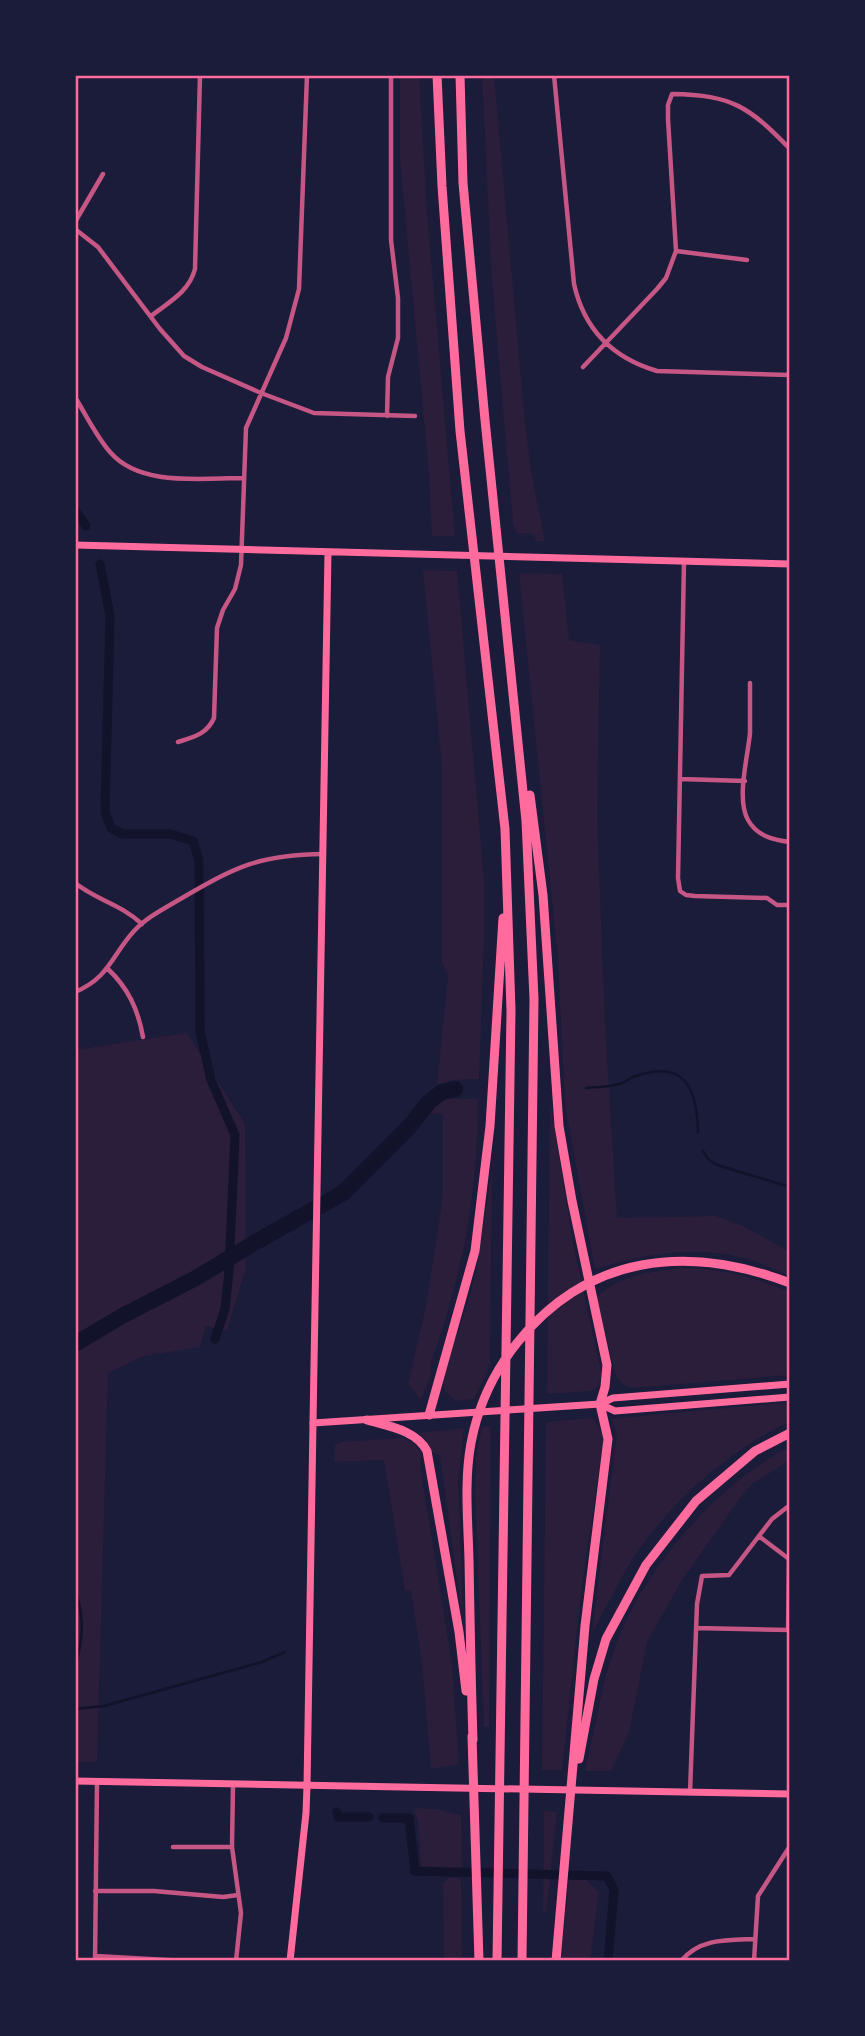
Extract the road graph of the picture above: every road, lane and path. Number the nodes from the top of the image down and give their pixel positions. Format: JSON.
{"nodes":[{"id":1,"x":200,"y":75,"type":"edge"},
{"id":2,"x":307,"y":75,"type":"edge"},
{"id":3,"x":391,"y":75,"type":"edge"},
{"id":4,"x":437,"y":75,"type":"edge"},
{"id":5,"x":460,"y":75,"type":"edge"},
{"id":6,"x":554,"y":75,"type":"edge"},
{"id":7,"x":790,"y":149,"type":"edge"},
{"id":8,"x":103,"y":174,"type":"dead end"},
{"id":9,"x":75,"y":222,"type":"edge"},
{"id":10,"x":75,"y":229,"type":"edge"},
{"id":11,"x":676,"y":251,"type":"junction"},
{"id":12,"x":747,"y":260,"type":"dead end"},
{"id":13,"x":151,"y":316,"type":"junction"},
{"id":14,"x":606,"y":344,"type":"junction"},
{"id":15,"x":583,"y":367,"type":"dead end"},
{"id":16,"x":790,"y":375,"type":"edge"},
{"id":17,"x":261,"y":393,"type":"junction"},
{"id":18,"x":75,"y":397,"type":"edge"},
{"id":19,"x":387,"y":416,"type":"junction"},
{"id":20,"x":415,"y":416,"type":"dead end"},
{"id":21,"x":243,"y":478,"type":"junction"},
{"id":22,"x":75,"y":545,"type":"edge"},
{"id":23,"x":242,"y":549,"type":"junction"},
{"id":24,"x":328,"y":552,"type":"junction"},
{"id":25,"x":684,"y":561,"type":"junction"},
{"id":26,"x":790,"y":564,"type":"edge"},
{"id":27,"x":501,"y":578,"type":"junction"},
{"id":28,"x":750,"y":683,"type":"dead end"},
{"id":29,"x":178,"y":742,"type":"dead end"},
{"id":30,"x":680,"y":779,"type":"junction"},
{"id":31,"x":745,"y":781,"type":"junction"},
{"id":32,"x":790,"y":842,"type":"edge"},
{"id":33,"x":323,"y":854,"type":"junction"},
{"id":34,"x":506,"y":863,"type":"junction"},
{"id":35,"x":75,"y":883,"type":"edge"},
{"id":36,"x":790,"y":905,"type":"edge"},
{"id":37,"x":142,"y":924,"type":"junction"},
{"id":38,"x":108,"y":970,"type":"junction"},
{"id":39,"x":75,"y":992,"type":"edge"},
{"id":40,"x":143,"y":1037,"type":"dead end"},
{"id":41,"x":790,"y":1283,"type":"edge"},
{"id":42,"x":790,"y":1384,"type":"edge"},
{"id":43,"x":790,"y":1397,"type":"edge"},
{"id":44,"x":600,"y":1404,"type":"junction"},
{"id":45,"x":429,"y":1415,"type":"junction"},
{"id":46,"x":367,"y":1420,"type":"junction"},
{"id":47,"x":313,"y":1423,"type":"junction"},
{"id":48,"x":790,"y":1433,"type":"edge"},
{"id":49,"x":790,"y":1505,"type":"edge"},
{"id":50,"x":760,"y":1536,"type":"junction"},
{"id":51,"x":696,"y":1628,"type":"junction"},
{"id":52,"x":789,"y":1630,"type":"edge"},
{"id":53,"x":473,"y":1740,"type":"junction"},
{"id":54,"x":75,"y":1781,"type":"edge"},
{"id":55,"x":97,"y":1781,"type":"junction"},
{"id":56,"x":233,"y":1785,"type":"junction"},
{"id":57,"x":307,"y":1786,"type":"junction"},
{"id":58,"x":690,"y":1793,"type":"junction"},
{"id":59,"x":790,"y":1794,"type":"edge"},
{"id":60,"x":567,"y":1833,"type":"junction"},
{"id":61,"x":790,"y":1846,"type":"edge"},
{"id":62,"x":173,"y":1847,"type":"dead end"},
{"id":63,"x":232,"y":1847,"type":"junction"},
{"id":64,"x":95,"y":1891,"type":"junction"},
{"id":65,"x":238,"y":1895,"type":"junction"},
{"id":66,"x":755,"y":1939,"type":"junction"},
{"id":67,"x":96,"y":1958,"type":"edge"},
{"id":68,"x":185,"y":1961,"type":"edge"},
{"id":69,"x":236,"y":1961,"type":"edge"},
{"id":70,"x":290,"y":1961,"type":"edge"},
{"id":71,"x":479,"y":1961,"type":"edge"},
{"id":72,"x":498,"y":1961,"type":"edge"},
{"id":73,"x":522,"y":1961,"type":"edge"},
{"id":74,"x":556,"y":1961,"type":"edge"},
{"id":75,"x":681,"y":1961,"type":"edge"},
{"id":76,"x":754,"y":1961,"type":"edge"}],
"edges":[{"from":1,"to":13,"type":"street"},
{"from":2,"to":17,"type":"street"},
{"from":3,"to":19,"type":"street"},
{"from":4,"to":34,"type":"highway"},
{"from":5,"to":27,"type":"highway"},
{"from":6,"to":14,"type":"street"},
{"from":7,"to":11,"type":"street"},
{"from":8,"to":9,"type":"street"},
{"from":10,"to":13,"type":"street"},
{"from":11,"to":12,"type":"street"},
{"from":11,"to":14,"type":"street"},
{"from":13,"to":17,"type":"street"},
{"from":14,"to":15,"type":"street"},
{"from":14,"to":16,"type":"street"},
{"from":17,"to":19,"type":"street"},
{"from":17,"to":21,"type":"street"},
{"from":18,"to":21,"type":"street"},
{"from":19,"to":20,"type":"street"},
{"from":21,"to":23,"type":"street"},
{"from":22,"to":23,"type":"main road"},
{"from":23,"to":24,"type":"main road"},
{"from":23,"to":29,"type":"street"},
{"from":24,"to":25,"type":"main road"},
{"from":24,"to":33,"type":"main road"},
{"from":25,"to":26,"type":"main road"},
{"from":25,"to":30,"type":"street"},
{"from":27,"to":44,"type":"highway"},
{"from":27,"to":73,"type":"highway"},
{"from":28,"to":31,"type":"street"},
{"from":30,"to":31,"type":"street"},
{"from":30,"to":36,"type":"street"},
{"from":31,"to":32,"type":"street"},
{"from":33,"to":37,"type":"street"},
{"from":33,"to":47,"type":"main road"},
{"from":34,"to":45,"type":"highway"},
{"from":34,"to":72,"type":"highway"},
{"from":35,"to":37,"type":"street"},
{"from":37,"to":38,"type":"street"},
{"from":38,"to":39,"type":"street"},
{"from":38,"to":40,"type":"street"},
{"from":41,"to":53,"type":"highway"},
{"from":42,"to":44,"type":"main road"},
{"from":43,"to":44,"type":"main road"},
{"from":44,"to":45,"type":"main road"},
{"from":44,"to":60,"type":"highway"},
{"from":45,"to":46,"type":"main road"},
{"from":46,"to":47,"type":"main road"},
{"from":46,"to":53,"type":"highway"},
{"from":47,"to":57,"type":"main road"},
{"from":48,"to":60,"type":"highway"},
{"from":49,"to":50,"type":"street"},
{"from":50,"to":51,"type":"street"},
{"from":50,"to":52,"type":"street"},
{"from":51,"to":52,"type":"street"},
{"from":51,"to":58,"type":"street"},
{"from":53,"to":71,"type":"highway"},
{"from":54,"to":55,"type":"main road"},
{"from":55,"to":56,"type":"main road"},
{"from":55,"to":64,"type":"street"},
{"from":56,"to":57,"type":"main road"},
{"from":56,"to":63,"type":"street"},
{"from":57,"to":58,"type":"main road"},
{"from":57,"to":70,"type":"main road"},
{"from":58,"to":59,"type":"main road"},
{"from":60,"to":74,"type":"highway"},
{"from":61,"to":66,"type":"street"},
{"from":62,"to":63,"type":"street"},
{"from":63,"to":65,"type":"street"},
{"from":64,"to":65,"type":"street"},
{"from":64,"to":67,"type":"street"},
{"from":65,"to":69,"type":"street"},
{"from":66,"to":75,"type":"street"},
{"from":66,"to":76,"type":"street"},
{"from":67,"to":68,"type":"street"}]}
